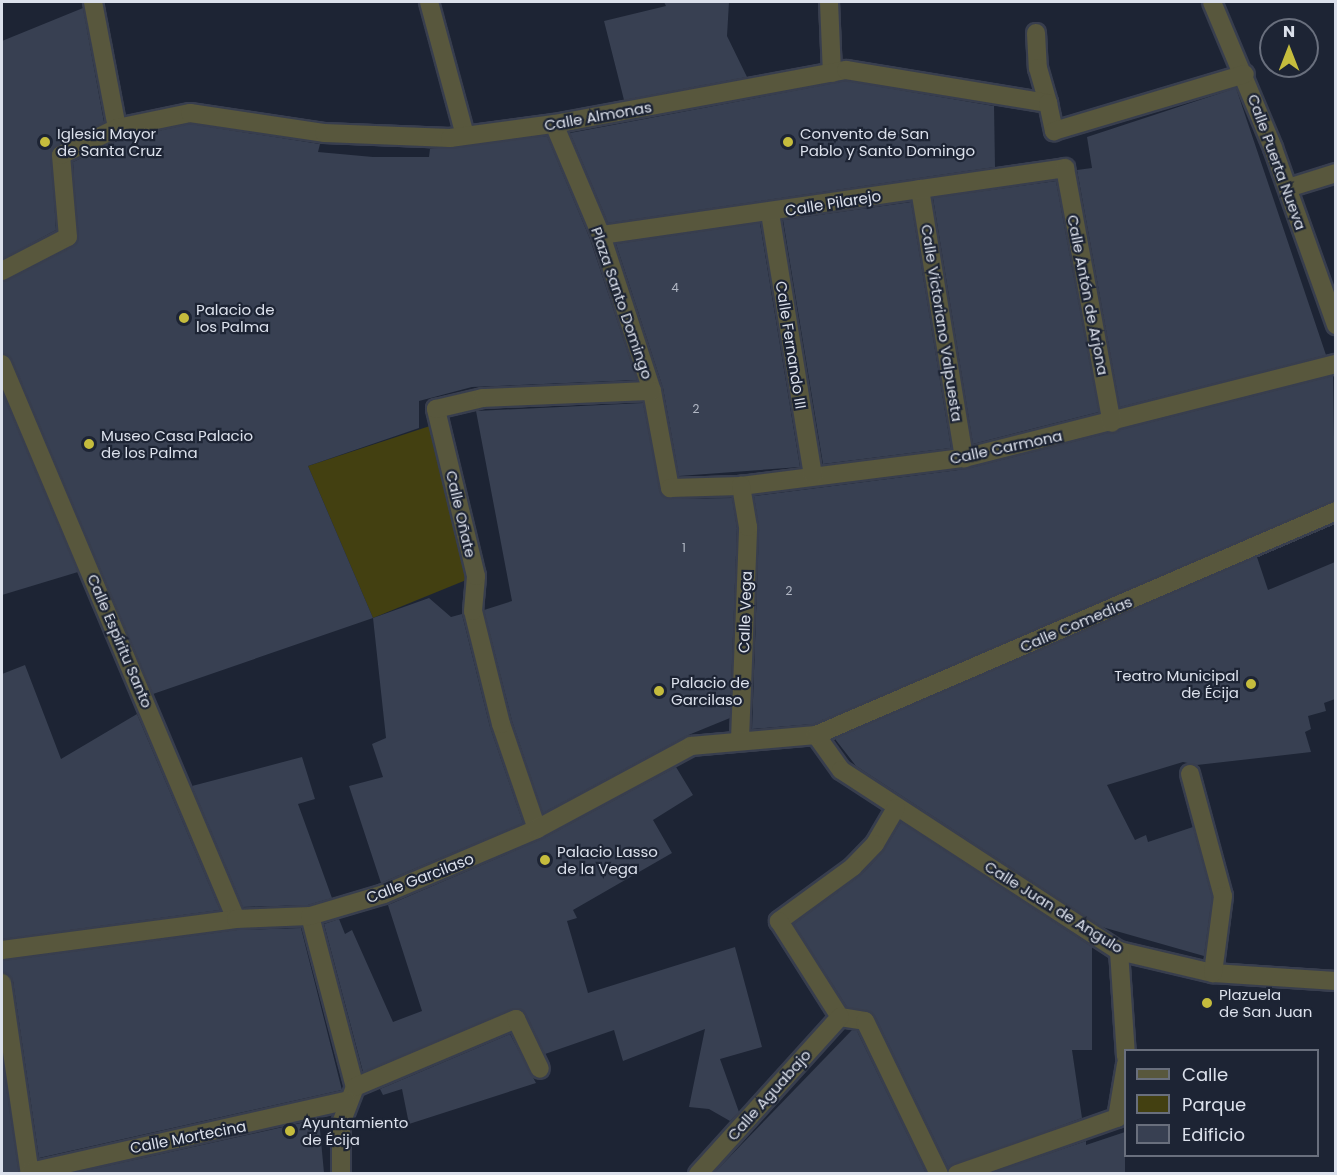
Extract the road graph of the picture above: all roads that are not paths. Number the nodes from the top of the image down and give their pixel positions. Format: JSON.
{"nodes":[{"id":1,"x":93,"y":2,"type":"edge"},
{"id":2,"x":429,"y":2,"type":"edge"},
{"id":3,"x":829,"y":2,"type":"edge"},
{"id":4,"x":1212,"y":2,"type":"edge"},
{"id":5,"x":1036,"y":33,"type":"dead end"},
{"id":6,"x":832,"y":73,"type":"junction"},
{"id":7,"x":1245,"y":74,"type":"junction"},
{"id":8,"x":1048,"y":103,"type":"junction"},
{"id":9,"x":555,"y":124,"type":"junction"},
{"id":10,"x":117,"y":128,"type":"junction"},
{"id":11,"x":465,"y":135,"type":"junction"},
{"id":12,"x":1065,"y":168,"type":"joint"},
{"id":13,"x":1335,"y":173,"type":"edge"},
{"id":14,"x":1288,"y":188,"type":"junction"},
{"id":15,"x":920,"y":189,"type":"junction"},
{"id":16,"x":770,"y":213,"type":"junction"},
{"id":17,"x":601,"y":236,"type":"junction"},
{"id":18,"x":2,"y":271,"type":"edge"},
{"id":19,"x":1335,"y":325,"type":"edge"},
{"id":20,"x":2,"y":364,"type":"edge"},
{"id":21,"x":1335,"y":364,"type":"edge"},
{"id":22,"x":652,"y":391,"type":"junction"},
{"id":23,"x":1112,"y":423,"type":"junction"},
{"id":24,"x":964,"y":458,"type":"junction"},
{"id":25,"x":813,"y":476,"type":"junction"},
{"id":26,"x":741,"y":486,"type":"junction"},
{"id":27,"x":670,"y":488,"type":"joint"},
{"id":28,"x":1335,"y":511,"type":"edge"},
{"id":29,"x":816,"y":735,"type":"junction"},
{"id":30,"x":740,"y":739,"type":"junction"},
{"id":31,"x":1190,"y":774,"type":"dead end"},
{"id":32,"x":896,"y":808,"type":"junction"},
{"id":33,"x":537,"y":829,"type":"junction"},
{"id":34,"x":310,"y":916,"type":"junction"},
{"id":35,"x":236,"y":918,"type":"junction"},
{"id":36,"x":2,"y":950,"type":"edge"},
{"id":37,"x":1119,"y":951,"type":"junction"},
{"id":38,"x":1213,"y":973,"type":"junction"},
{"id":39,"x":1335,"y":981,"type":"edge"},
{"id":40,"x":2,"y":983,"type":"edge"},
{"id":41,"x":840,"y":1017,"type":"junction"},
{"id":42,"x":1125,"y":1049,"type":"edge"},
{"id":43,"x":540,"y":1069,"type":"dead end"},
{"id":44,"x":1124,"y":1071,"type":"edge"},
{"id":45,"x":351,"y":1094,"type":"junction"},
{"id":46,"x":30,"y":1173,"type":"edge"},
{"id":47,"x":341,"y":1173,"type":"edge"},
{"id":48,"x":698,"y":1173,"type":"edge"},
{"id":49,"x":939,"y":1173,"type":"edge"},
{"id":50,"x":957,"y":1173,"type":"edge"}],
"edges":[{"from":1,"to":10,"type":"street"},
{"from":2,"to":11,"type":"street"},
{"from":3,"to":6,"type":"street"},
{"from":4,"to":7,"type":"street","name":"Calle Puerta Nueva"},
{"from":5,"to":8,"type":"street"},
{"from":6,"to":8,"type":"street","name":"Calle Almonas"},
{"from":6,"to":9,"type":"street","name":"Calle Almonas"},
{"from":7,"to":8,"type":"street"},
{"from":7,"to":14,"type":"street","name":"Calle Puerta Nueva"},
{"from":9,"to":11,"type":"street","name":"Calle Almonas"},
{"from":9,"to":17,"type":"street","name":"Plaza Santo Domingo"},
{"from":10,"to":11,"type":"street","name":"Calle Almonas"},
{"from":10,"to":18,"type":"street","name":"Calle Almonas"},
{"from":12,"to":15,"type":"street","name":"Calle Pilarejo"},
{"from":12,"to":23,"type":"street","name":"Calle Antón de Arjona"},
{"from":13,"to":14,"type":"street"},
{"from":14,"to":19,"type":"street","name":"Calle Puerta Nueva"},
{"from":15,"to":16,"type":"street","name":"Calle Pilarejo"},
{"from":15,"to":24,"type":"street","name":"Calle Victoriano Valpuesta"},
{"from":16,"to":17,"type":"street","name":"Calle Pilarejo"},
{"from":16,"to":25,"type":"street","name":"Calle Fernando III"},
{"from":17,"to":22,"type":"street","name":"Plaza Santo Domingo"},
{"from":20,"to":35,"type":"street","name":"Calle Espíritu Santo"},
{"from":21,"to":23,"type":"street","name":"Calle Carmona"},
{"from":22,"to":27,"type":"street","name":"Plaza Santo Domingo"},
{"from":22,"to":33,"type":"street","name":"Calle Oñate"},
{"from":23,"to":24,"type":"street","name":"Calle Carmona"},
{"from":24,"to":25,"type":"street","name":"Calle Carmona"},
{"from":25,"to":26,"type":"street","name":"Calle Carmona"},
{"from":26,"to":27,"type":"street","name":"Calle Carmona"},
{"from":26,"to":30,"type":"street","name":"Calle Vega"},
{"from":28,"to":29,"type":"street","name":"Calle Comedias"},
{"from":29,"to":30,"type":"street","name":"Calle Garcilaso"},
{"from":29,"to":32,"type":"street","name":"Calle Juan de Angulo"},
{"from":30,"to":33,"type":"street","name":"Calle Garcilaso"},
{"from":31,"to":38,"type":"street"},
{"from":32,"to":37,"type":"street","name":"Calle Juan de Angulo"},
{"from":32,"to":41,"type":"street"},
{"from":33,"to":34,"type":"street","name":"Calle Garcilaso"},
{"from":34,"to":35,"type":"street","name":"Calle Garcilaso"},
{"from":34,"to":45,"type":"street"},
{"from":35,"to":36,"type":"street","name":"Calle Garcilaso"},
{"from":37,"to":38,"type":"street","name":"Calle Juan de Angulo"},
{"from":37,"to":42,"type":"street"},
{"from":38,"to":39,"type":"street","name":"Calle Juan de Angulo"},
{"from":40,"to":46,"type":"street"},
{"from":41,"to":48,"type":"street","name":"Calle Aguabajo"},
{"from":41,"to":49,"type":"street"},
{"from":43,"to":45,"type":"street","name":"Calle Mortecina"},
{"from":44,"to":50,"type":"street"},
{"from":45,"to":46,"type":"street","name":"Calle Mortecina"},
{"from":45,"to":47,"type":"street"}]}
